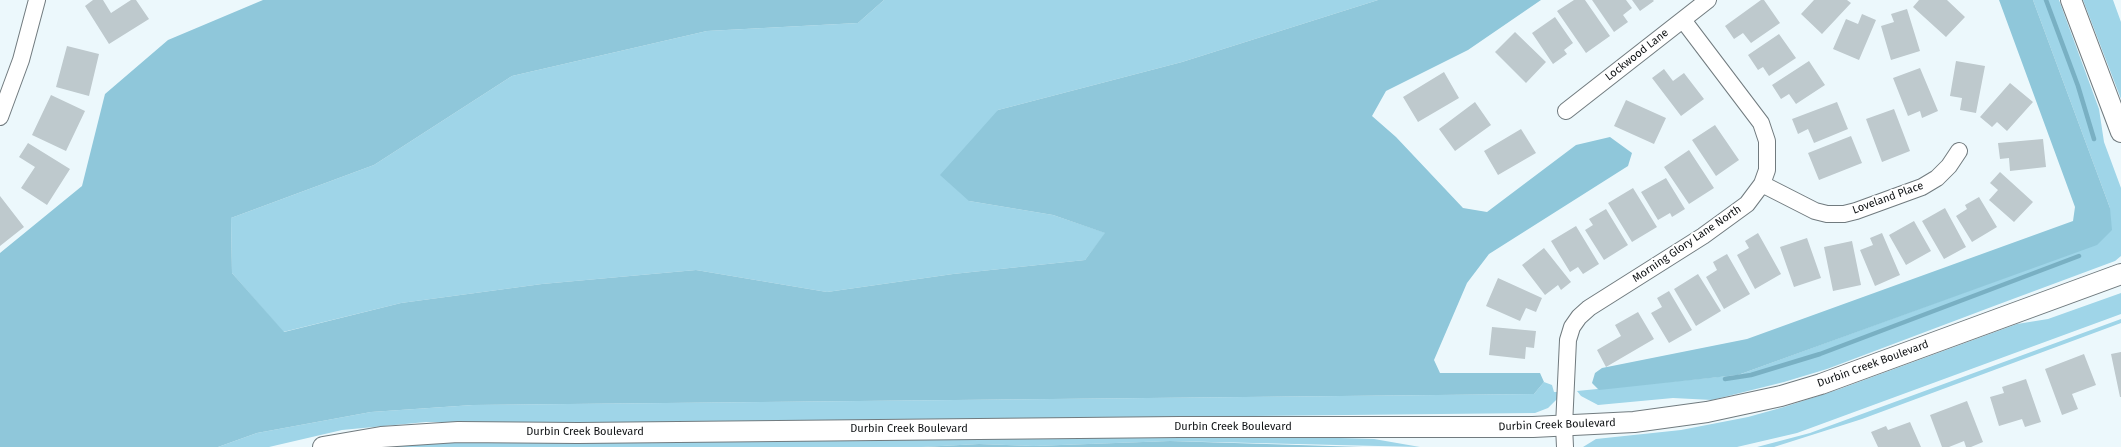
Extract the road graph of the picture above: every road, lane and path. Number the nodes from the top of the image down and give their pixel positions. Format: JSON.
{"nodes":[{"id":1,"x":1708,"y":0,"type":"edge"},
{"id":2,"x":2071,"y":0,"type":"edge"},
{"id":3,"x":38,"y":3,"type":"edge"},
{"id":4,"x":1683,"y":20,"type":"junction"},
{"id":5,"x":1566,"y":111,"type":"dead end"},
{"id":6,"x":0,"y":117,"type":"edge"},
{"id":7,"x":2121,"y":132,"type":"edge"},
{"id":8,"x":1959,"y":151,"type":"dead end"},
{"id":9,"x":1762,"y":184,"type":"junction"},
{"id":10,"x":2121,"y":274,"type":"edge"},
{"id":11,"x":1564,"y":426,"type":"junction"},
{"id":12,"x":323,"y":447,"type":"edge"},
{"id":13,"x":1565,"y":447,"type":"edge"}],
"edges":[{"from":1,"to":4,"type":"street","name":"Lockwood Lane"},
{"from":2,"to":7,"type":"street"},
{"from":3,"to":6,"type":"street"},
{"from":4,"to":5,"type":"street","name":"Lockwood Lane"},
{"from":4,"to":9,"type":"street","name":"Morning Glory Lane North"},
{"from":8,"to":9,"type":"street","name":"Loveland Place"},
{"from":9,"to":11,"type":"street","name":"Morning Glory Lane North"},
{"from":10,"to":11,"type":"street","name":"Durbin Creek Boulevard"},
{"from":11,"to":12,"type":"street","name":"Durbin Creek Boulevard"},
{"from":11,"to":13,"type":"street","name":"Morning Glory Lane North"}]}
